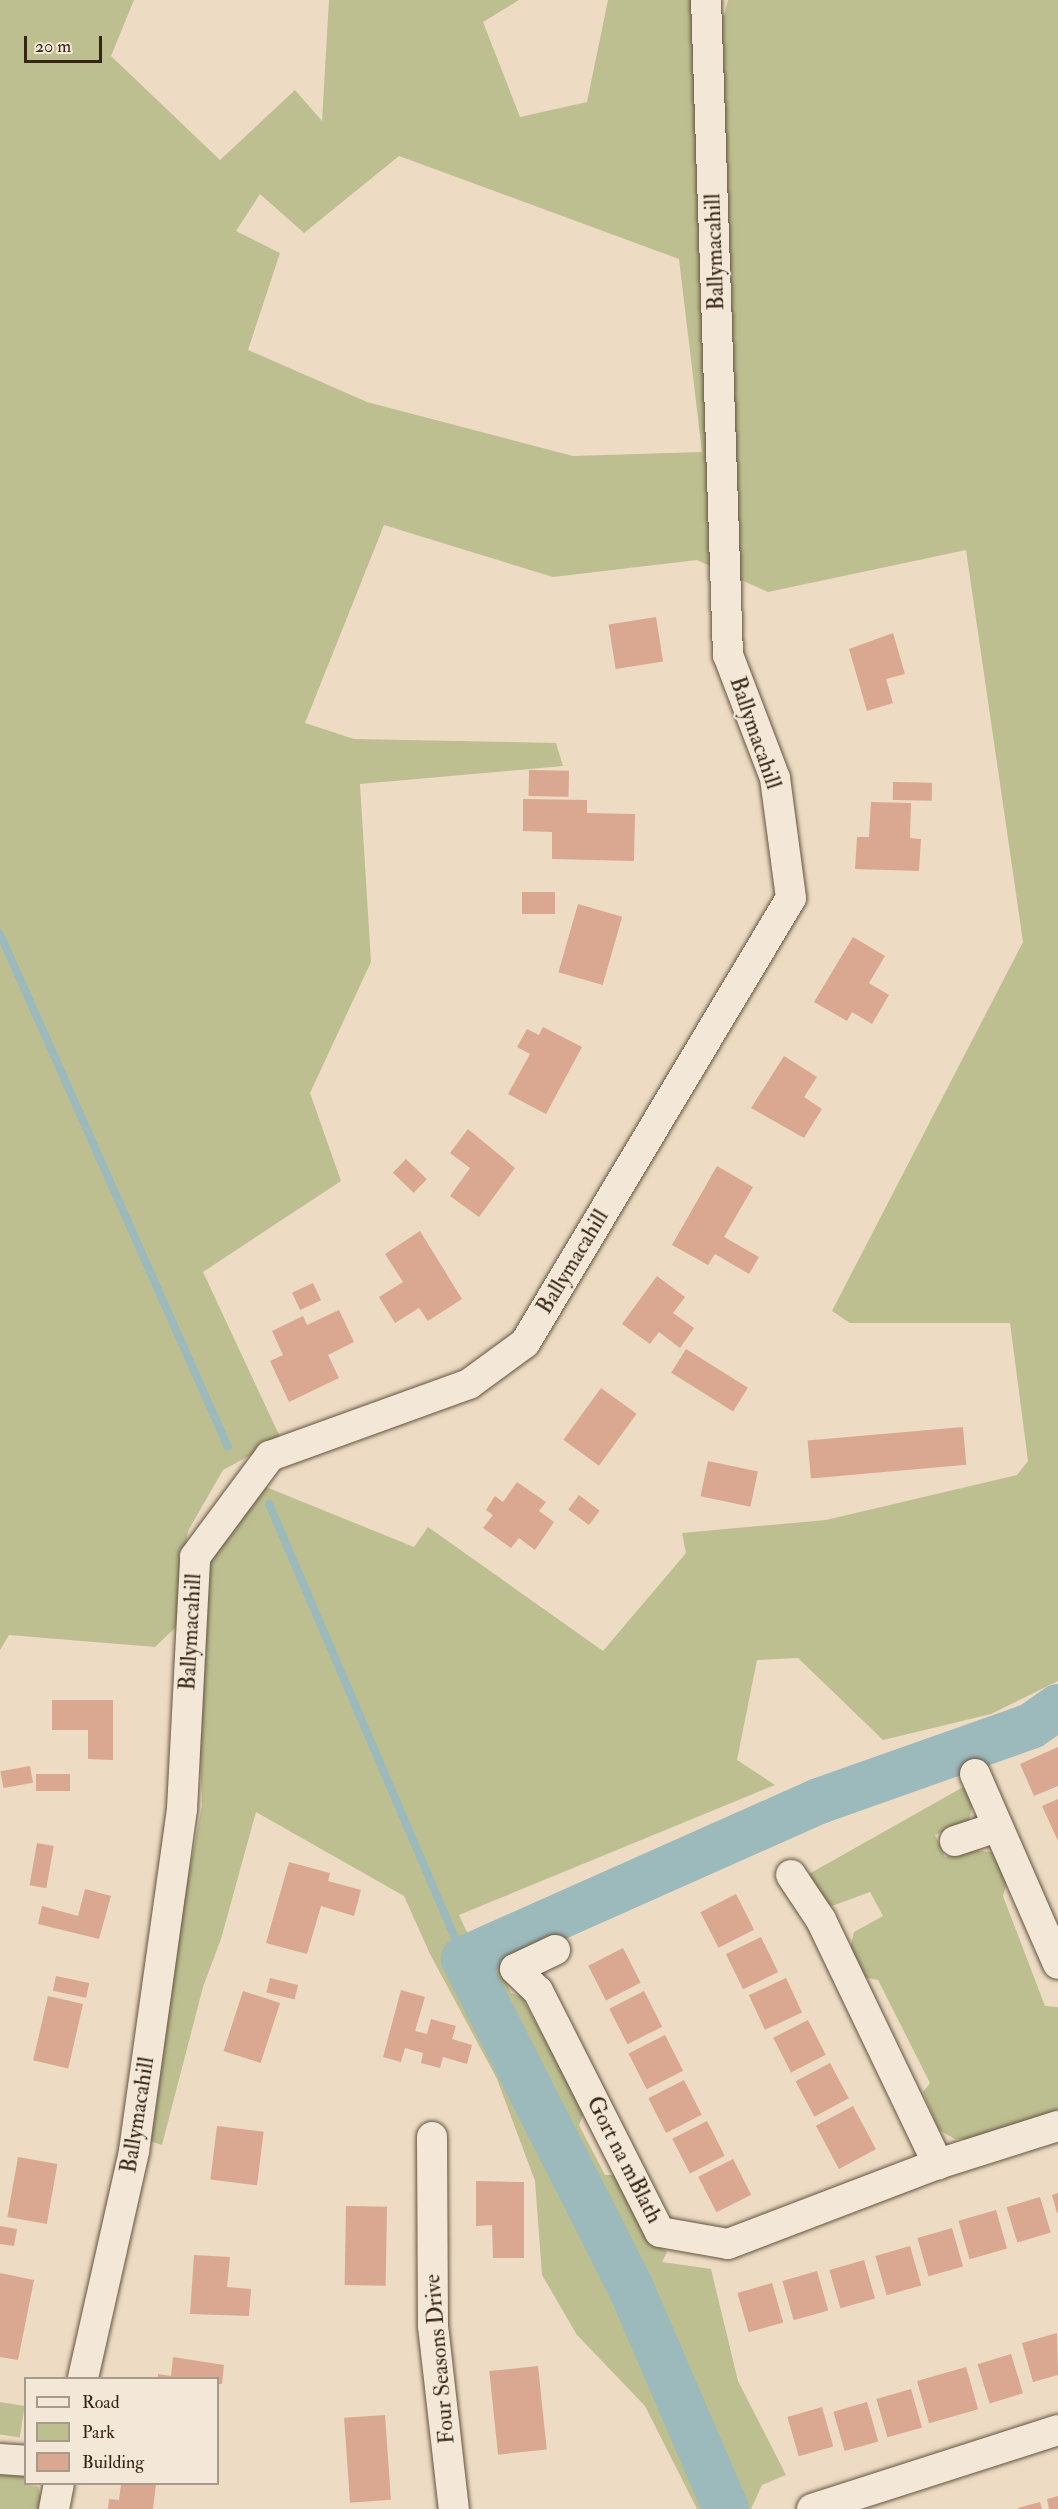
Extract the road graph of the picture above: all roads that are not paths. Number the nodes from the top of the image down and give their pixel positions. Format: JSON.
{"nodes":[{"id":1,"x":706,"y":0,"type":"edge"},
{"id":2,"x":975,"y":1774,"type":"dead end"},
{"id":3,"x":997,"y":1827,"type":"junction"},
{"id":4,"x":955,"y":1841,"type":"dead end"},
{"id":5,"x":791,"y":1875,"type":"dead end"},
{"id":6,"x":555,"y":1950,"type":"dead end"},
{"id":7,"x":1058,"y":1964,"type":"edge"},
{"id":8,"x":1058,"y":2126,"type":"edge"},
{"id":9,"x":432,"y":2137,"type":"dead end"},
{"id":10,"x":938,"y":2164,"type":"junction"},
{"id":11,"x":83,"y":2377,"type":"edge"},
{"id":12,"x":1058,"y":2430,"type":"edge"},
{"id":13,"x":0,"y":2459,"type":"edge"},
{"id":14,"x":24,"y":2461,"type":"edge"},
{"id":15,"x":59,"y":2485,"type":"edge"},
{"id":16,"x":54,"y":2509,"type":"edge"},
{"id":17,"x":454,"y":2509,"type":"edge"},
{"id":18,"x":812,"y":2509,"type":"edge"}],
"edges":[{"from":1,"to":11,"type":"street","name":"Ballymacahill"},
{"from":2,"to":3,"type":"street"},
{"from":3,"to":4,"type":"street"},
{"from":3,"to":7,"type":"street"},
{"from":5,"to":10,"type":"street"},
{"from":6,"to":10,"type":"street","name":"Gort na mBlath"},
{"from":8,"to":10,"type":"street","name":"Gort na mBlath"},
{"from":9,"to":17,"type":"street","name":"Four Seasons Drive"},
{"from":12,"to":18,"type":"street"},
{"from":13,"to":14,"type":"street"},
{"from":15,"to":16,"type":"street"}]}
